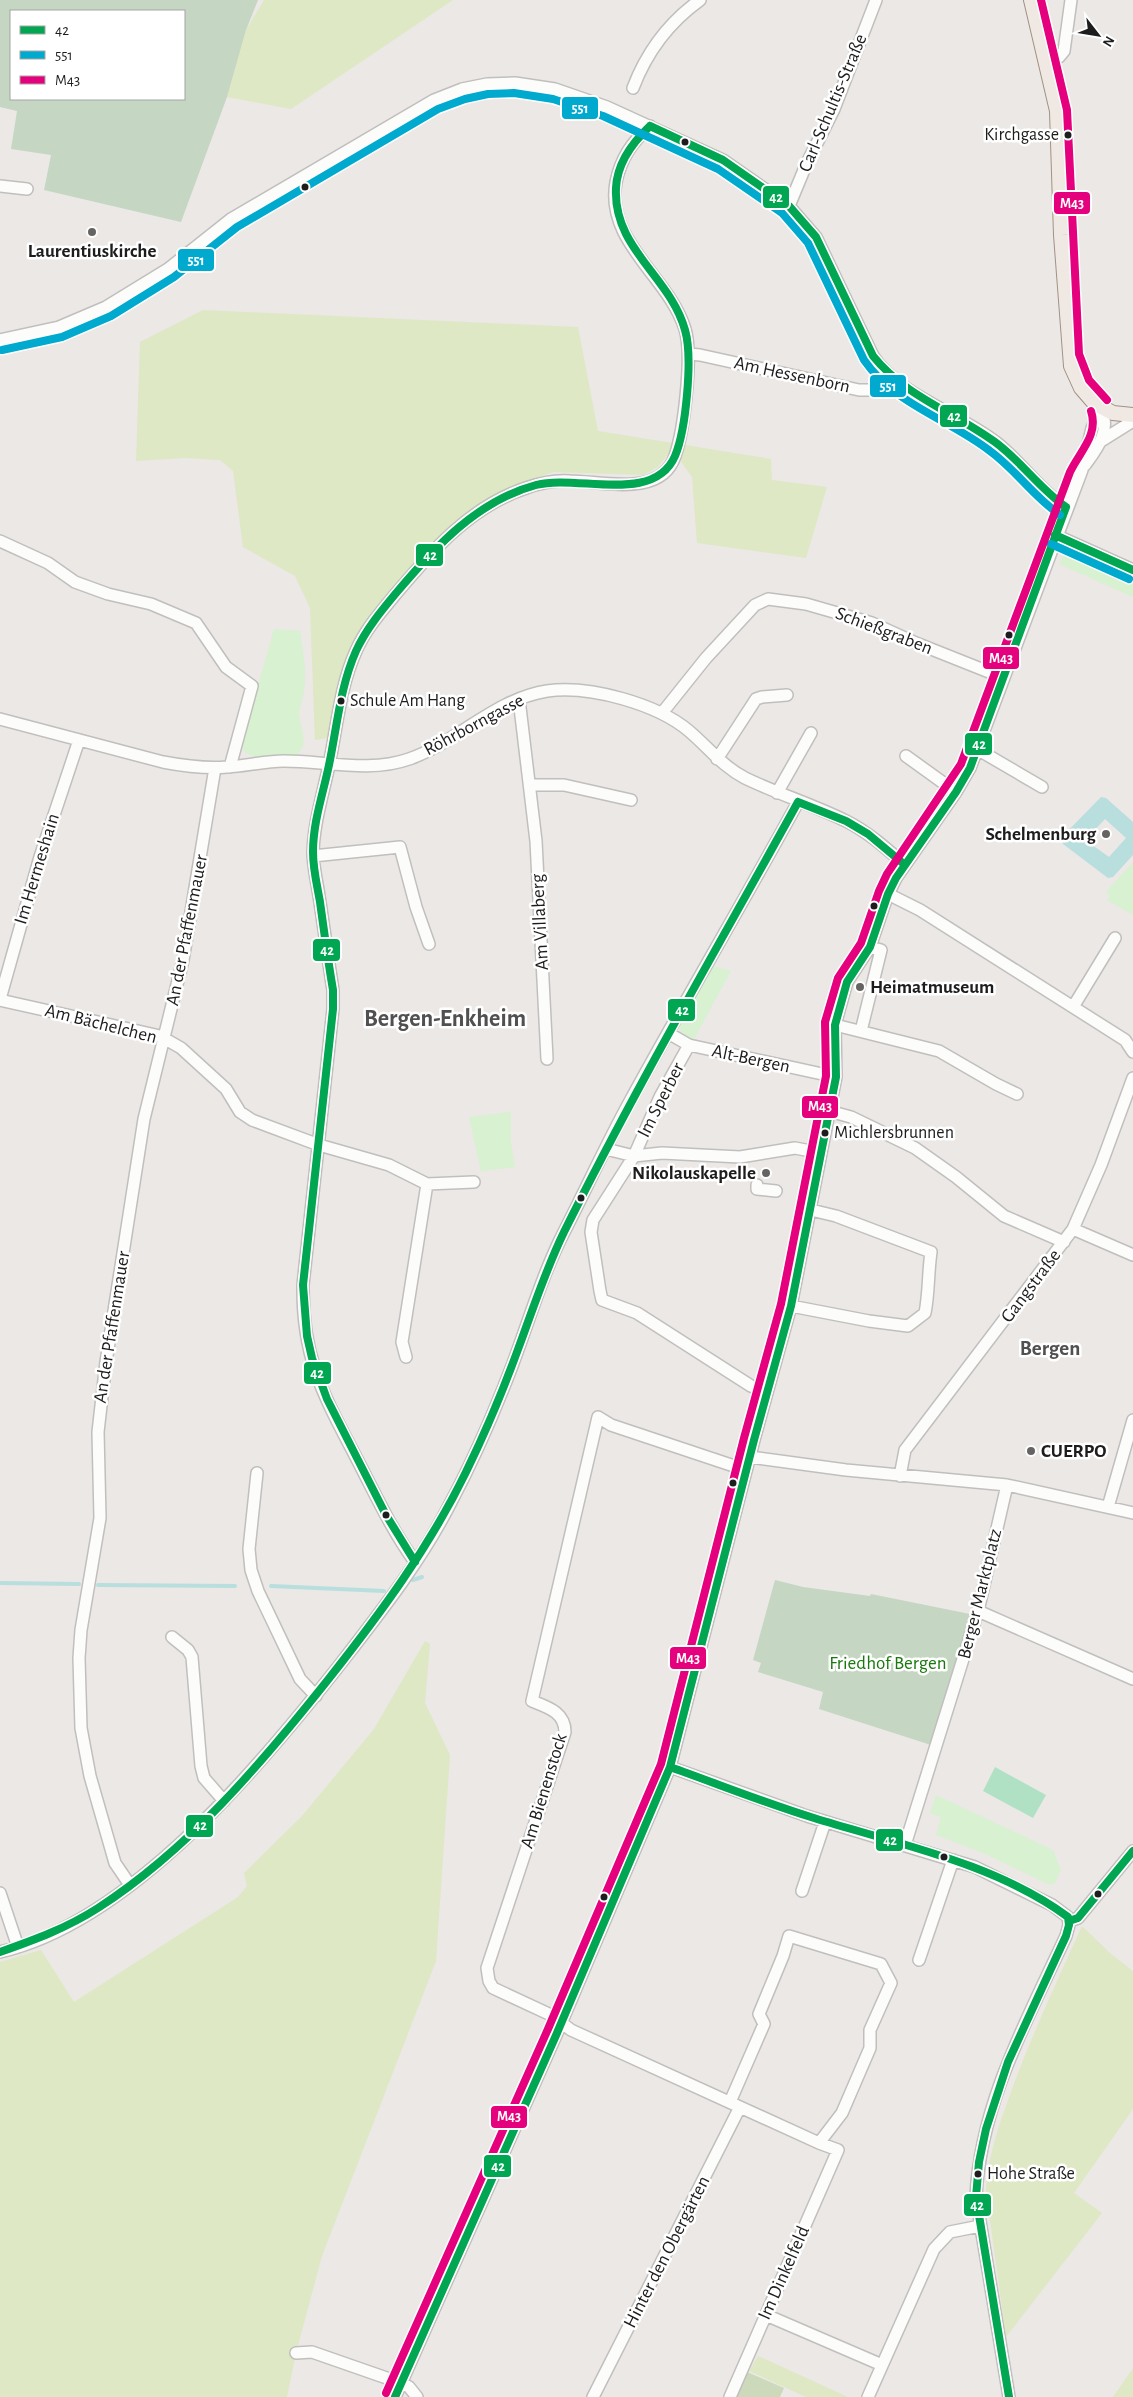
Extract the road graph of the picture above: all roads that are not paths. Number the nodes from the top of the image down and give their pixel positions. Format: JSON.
{"nodes":[{"id":1,"x":700,"y":0,"type":"edge"},
{"id":2,"x":876,"y":0,"type":"edge"},
{"id":3,"x":1030,"y":0,"type":"edge"},
{"id":4,"x":1071,"y":0,"type":"edge"},
{"id":5,"x":1046,"y":60,"type":"junction"},
{"id":6,"x":633,"y":88,"type":"dead end"},
{"id":7,"x":650,"y":126,"type":"junction"},
{"id":8,"x":0,"y":186,"type":"edge"},
{"id":9,"x":27,"y":189,"type":"dead end"},
{"id":10,"x":788,"y":206,"type":"junction"},
{"id":11,"x":0,"y":340,"type":"edge"},
{"id":12,"x":689,"y":354,"type":"junction"},
{"id":13,"x":894,"y":381,"type":"junction"},
{"id":14,"x":1101,"y":408,"type":"junction"},
{"id":15,"x":1133,"y":415,"type":"edge"},
{"id":16,"x":1133,"y":421,"type":"edge"},
{"id":17,"x":1101,"y":441,"type":"junction"},
{"id":18,"x":1082,"y":470,"type":"junction"},
{"id":19,"x":1066,"y":507,"type":"junction"},
{"id":20,"x":1055,"y":535,"type":"junction"},
{"id":21,"x":0,"y":541,"type":"edge"},
{"id":22,"x":1133,"y":570,"type":"edge"},
{"id":23,"x":1004,"y":678,"type":"junction"},
{"id":24,"x":787,"y":695,"type":"dead end"},
{"id":25,"x":519,"y":699,"type":"junction"},
{"id":26,"x":662,"y":713,"type":"junction"},
{"id":27,"x":0,"y":719,"type":"edge"},
{"id":28,"x":811,"y":734,"type":"dead end"},
{"id":29,"x":79,"y":740,"type":"junction"},
{"id":30,"x":977,"y":749,"type":"junction"},
{"id":31,"x":906,"y":756,"type":"dead end"},
{"id":32,"x":717,"y":759,"type":"junction"},
{"id":33,"x":329,"y":764,"type":"junction"},
{"id":34,"x":230,"y":767,"type":"junction"},
{"id":35,"x":216,"y":768,"type":"junction"},
{"id":36,"x":530,"y":785,"type":"junction"},
{"id":37,"x":1042,"y":787,"type":"dead end"},
{"id":38,"x":956,"y":792,"type":"junction"},
{"id":39,"x":777,"y":793,"type":"junction"},
{"id":40,"x":631,"y":800,"type":"dead end"},
{"id":41,"x":798,"y":802,"type":"junction"},
{"id":42,"x":313,"y":856,"type":"junction"},
{"id":43,"x":905,"y":864,"type":"junction"},
{"id":44,"x":888,"y":894,"type":"junction"},
{"id":45,"x":1115,"y":938,"type":"dead end"},
{"id":46,"x":429,"y":944,"type":"dead end"},
{"id":47,"x":870,"y":947,"type":"junction"},
{"id":48,"x":0,"y":999,"type":"edge"},
{"id":49,"x":1073,"y":1007,"type":"junction"},
{"id":50,"x":835,"y":1025,"type":"junction"},
{"id":51,"x":861,"y":1031,"type":"junction"},
{"id":52,"x":668,"y":1033,"type":"junction"},
{"id":53,"x":164,"y":1039,"type":"junction"},
{"id":54,"x":689,"y":1045,"type":"junction"},
{"id":55,"x":1132,"y":1049,"type":"edge"},
{"id":56,"x":547,"y":1059,"type":"dead end"},
{"id":57,"x":836,"y":1077,"type":"junction"},
{"id":58,"x":1133,"y":1078,"type":"edge"},
{"id":59,"x":1017,"y":1094,"type":"dead end"},
{"id":60,"x":829,"y":1111,"type":"junction"},
{"id":61,"x":319,"y":1145,"type":"junction"},
{"id":62,"x":606,"y":1149,"type":"junction"},
{"id":63,"x":821,"y":1153,"type":"junction"},
{"id":64,"x":634,"y":1156,"type":"junction"},
{"id":65,"x":474,"y":1182,"type":"dead end"},
{"id":66,"x":427,"y":1184,"type":"junction"},
{"id":67,"x":757,"y":1185,"type":"dead end"},
{"id":68,"x":776,"y":1191,"type":"dead end"},
{"id":69,"x":811,"y":1210,"type":"junction"},
{"id":70,"x":1073,"y":1229,"type":"junction"},
{"id":71,"x":1064,"y":1242,"type":"junction"},
{"id":72,"x":1133,"y":1255,"type":"edge"},
{"id":73,"x":792,"y":1306,"type":"junction"},
{"id":74,"x":406,"y":1358,"type":"dead end"},
{"id":75,"x":766,"y":1393,"type":"junction"},
{"id":76,"x":1133,"y":1420,"type":"edge"},
{"id":77,"x":750,"y":1457,"type":"junction"},
{"id":78,"x":746,"y":1470,"type":"junction"},
{"id":79,"x":257,"y":1472,"type":"dead end"},
{"id":80,"x":900,"y":1476,"type":"junction"},
{"id":81,"x":1007,"y":1485,"type":"junction"},
{"id":82,"x":1108,"y":1507,"type":"junction"},
{"id":83,"x":1133,"y":1512,"type":"edge"},
{"id":84,"x":415,"y":1562,"type":"junction"},
{"id":85,"x":978,"y":1611,"type":"junction"},
{"id":86,"x":172,"y":1637,"type":"dead end"},
{"id":87,"x":1133,"y":1679,"type":"edge"},
{"id":88,"x":316,"y":1696,"type":"junction"},
{"id":89,"x":670,"y":1767,"type":"junction"},
{"id":90,"x":224,"y":1801,"type":"junction"},
{"id":91,"x":825,"y":1822,"type":"junction"},
{"id":92,"x":905,"y":1845,"type":"junction"},
{"id":93,"x":1133,"y":1850,"type":"edge"},
{"id":94,"x":952,"y":1860,"type":"junction"},
{"id":95,"x":130,"y":1885,"type":"junction"},
{"id":96,"x":802,"y":1890,"type":"dead end"},
{"id":97,"x":0,"y":1893,"type":"edge"},
{"id":98,"x":1069,"y":1921,"type":"junction"},
{"id":99,"x":18,"y":1948,"type":"junction"},
{"id":100,"x":0,"y":1952,"type":"edge"},
{"id":101,"x":919,"y":1960,"type":"dead end"},
{"id":102,"x":562,"y":2022,"type":"junction"},
{"id":103,"x":735,"y":2104,"type":"junction"},
{"id":104,"x":819,"y":2144,"type":"junction"},
{"id":105,"x":980,"y":2226,"type":"junction"},
{"id":106,"x":766,"y":2316,"type":"junction"},
{"id":107,"x":296,"y":2353,"type":"dead end"},
{"id":108,"x":882,"y":2365,"type":"junction"},
{"id":109,"x":402,"y":2383,"type":"junction"},
{"id":110,"x":395,"y":2397,"type":"edge"},
{"id":111,"x":417,"y":2397,"type":"edge"},
{"id":112,"x":593,"y":2397,"type":"edge"},
{"id":113,"x":730,"y":2397,"type":"edge"},
{"id":114,"x":868,"y":2397,"type":"edge"},
{"id":115,"x":1009,"y":2397,"type":"edge"}],
"edges":[{"from":1,"to":6,"type":"street"},
{"from":2,"to":10,"type":"street","name":"Carl-Schultis-Straße"},
{"from":3,"to":5,"type":"main road"},
{"from":4,"to":5,"type":"street"},
{"from":5,"to":14,"type":"main road"},
{"from":7,"to":10,"type":"street"},
{"from":7,"to":11,"type":"street"},
{"from":7,"to":12,"type":"street"},
{"from":8,"to":9,"type":"street"},
{"from":10,"to":13,"type":"street"},
{"from":12,"to":13,"type":"street","name":"Am Hessenborn"},
{"from":12,"to":33,"type":"street"},
{"from":13,"to":19,"type":"street"},
{"from":14,"to":15,"type":"main road"},
{"from":14,"to":17,"type":"street"},
{"from":14,"to":18,"type":"street"},
{"from":16,"to":17,"type":"street"},
{"from":17,"to":18,"type":"street"},
{"from":18,"to":19,"type":"street"},
{"from":19,"to":20,"type":"street"},
{"from":20,"to":22,"type":"street"},
{"from":20,"to":23,"type":"street"},
{"from":21,"to":34,"type":"street"},
{"from":23,"to":26,"type":"street","name":"Schießgraben"},
{"from":23,"to":30,"type":"street"},
{"from":24,"to":32,"type":"street"},
{"from":25,"to":26,"type":"street","name":"Röhrborngasse"},
{"from":25,"to":33,"type":"street","name":"Röhrborngasse"},
{"from":25,"to":36,"type":"street","name":"Am Villaberg"},
{"from":26,"to":32,"type":"street","name":"Röhrborngasse"},
{"from":27,"to":29,"type":"street","name":"Röhrborngasse"},
{"from":28,"to":39,"type":"street"},
{"from":29,"to":35,"type":"street","name":"Röhrborngasse"},
{"from":29,"to":48,"type":"street","name":"Im Hermeshain"},
{"from":30,"to":37,"type":"street"},
{"from":30,"to":38,"type":"street"},
{"from":31,"to":38,"type":"street"},
{"from":32,"to":39,"type":"street","name":"Röhrborngasse"},
{"from":33,"to":34,"type":"street","name":"Röhrborngasse"},
{"from":33,"to":42,"type":"street"},
{"from":34,"to":35,"type":"street","name":"Röhrborngasse"},
{"from":35,"to":53,"type":"street","name":"An der Pfaffenmauer"},
{"from":36,"to":40,"type":"street"},
{"from":36,"to":56,"type":"street","name":"Am Villaberg"},
{"from":38,"to":43,"type":"street"},
{"from":39,"to":41,"type":"street","name":"Röhrborngasse"},
{"from":41,"to":43,"type":"street","name":"Röhrborngasse"},
{"from":41,"to":52,"type":"street","name":"Im Sperber"},
{"from":42,"to":46,"type":"street"},
{"from":42,"to":61,"type":"street"},
{"from":43,"to":44,"type":"street"},
{"from":44,"to":47,"type":"street"},
{"from":44,"to":49,"type":"street"},
{"from":45,"to":49,"type":"street"},
{"from":47,"to":50,"type":"street"},
{"from":47,"to":51,"type":"street"},
{"from":48,"to":53,"type":"street","name":"Am Bächelchen"},
{"from":49,"to":55,"type":"street"},
{"from":50,"to":51,"type":"street"},
{"from":50,"to":57,"type":"street"},
{"from":51,"to":59,"type":"street"},
{"from":52,"to":54,"type":"street","name":"Alt-Bergen"},
{"from":52,"to":62,"type":"street","name":"Im Sperber"},
{"from":53,"to":61,"type":"street","name":"Am Bächelchen"},
{"from":53,"to":95,"type":"street","name":"An der Pfaffenmauer"},
{"from":54,"to":57,"type":"street","name":"Alt-Bergen"},
{"from":54,"to":64,"type":"street","name":"Im Sperber"},
{"from":57,"to":60,"type":"street"},
{"from":58,"to":70,"type":"street","name":"Gangstraße"},
{"from":60,"to":63,"type":"street"},
{"from":60,"to":71,"type":"street"},
{"from":61,"to":66,"type":"street","name":"Am Bächelchen"},
{"from":61,"to":84,"type":"street"},
{"from":62,"to":64,"type":"street"},
{"from":62,"to":84,"type":"street","name":"Im Sperber"},
{"from":63,"to":64,"type":"street"},
{"from":63,"to":69,"type":"street"},
{"from":64,"to":75,"type":"street","name":"Im Sperber"},
{"from":65,"to":66,"type":"street","name":"Am Bächelchen"},
{"from":66,"to":74,"type":"street"},
{"from":67,"to":68,"type":"street"},
{"from":69,"to":73,"type":"street"},
{"from":69,"to":73,"type":"street"},
{"from":70,"to":71,"type":"street","name":"Gangstraße"},
{"from":70,"to":72,"type":"street"},
{"from":71,"to":80,"type":"street","name":"Gangstraße"},
{"from":73,"to":75,"type":"street"},
{"from":75,"to":77,"type":"street"},
{"from":76,"to":82,"type":"street"},
{"from":77,"to":78,"type":"street"},
{"from":77,"to":80,"type":"street"},
{"from":78,"to":89,"type":"street"},
{"from":78,"to":102,"type":"street","name":"Am Bienenstock"},
{"from":79,"to":88,"type":"street"},
{"from":80,"to":81,"type":"street"},
{"from":81,"to":82,"type":"street"},
{"from":81,"to":85,"type":"street","name":"Berger Marktplatz"},
{"from":82,"to":83,"type":"street"},
{"from":84,"to":88,"type":"street","name":"Im Sperber"},
{"from":85,"to":87,"type":"street"},
{"from":85,"to":92,"type":"street","name":"Berger Marktplatz"},
{"from":86,"to":90,"type":"street"},
{"from":88,"to":90,"type":"street","name":"Im Sperber"},
{"from":89,"to":91,"type":"street"},
{"from":89,"to":102,"type":"street"},
{"from":90,"to":95,"type":"street","name":"Im Sperber"},
{"from":91,"to":92,"type":"street"},
{"from":91,"to":96,"type":"street"},
{"from":92,"to":94,"type":"street"},
{"from":93,"to":98,"type":"street"},
{"from":94,"to":98,"type":"street"},
{"from":94,"to":101,"type":"street"},
{"from":95,"to":99,"type":"street","name":"Im Sperber"},
{"from":97,"to":99,"type":"street"},
{"from":98,"to":105,"type":"street"},
{"from":99,"to":100,"type":"street","name":"Im Sperber"},
{"from":102,"to":103,"type":"street"},
{"from":102,"to":109,"type":"street"},
{"from":103,"to":104,"type":"street"},
{"from":103,"to":104,"type":"street","name":"Hinter den Obergärten"},
{"from":103,"to":112,"type":"street","name":"Hinter den Obergärten"},
{"from":104,"to":106,"type":"street","name":"Im Dinkelfeld"},
{"from":105,"to":108,"type":"street"},
{"from":105,"to":115,"type":"street"},
{"from":106,"to":108,"type":"street"},
{"from":106,"to":113,"type":"street","name":"Im Dinkelfeld"},
{"from":107,"to":109,"type":"street"},
{"from":108,"to":114,"type":"street"},
{"from":109,"to":110,"type":"street"},
{"from":109,"to":111,"type":"street"}]}
